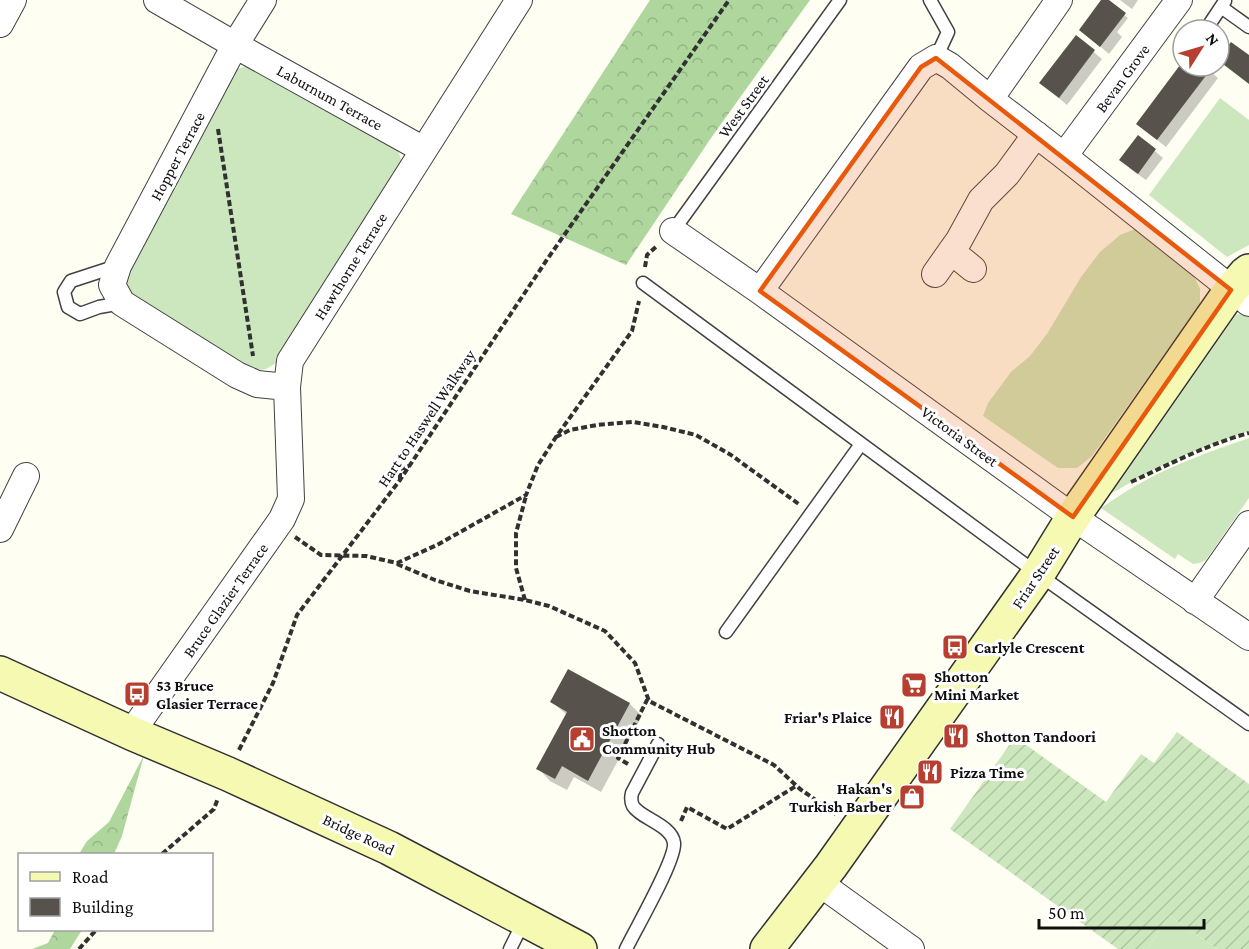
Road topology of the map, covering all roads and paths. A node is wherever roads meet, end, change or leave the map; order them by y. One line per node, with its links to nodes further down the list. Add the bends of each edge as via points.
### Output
1 (13, 0): 12 (street)
2 (157, 0): 14 (street, Laburnum Terrace)
3 (263, 0): 14 (street, Hopper Terrace)
4 (519, 0): 19 (street, Hawthorne Terrace)
5 (729, 0): 43 (path, Hart to Haswell Walkway, via 546,261 400,480)
6 (840, 0): 21 (lane, West Street)
7 (930, 0): 15 (lane, via 948,32)
8 (1059, 0): 17 (street)
9 (1179, 0): 20 (street, Bevan Grove)
10 (1224, 3): 11 (lane); 13 (lane)
11 (1214, 18)
12 (0, 24)
13 (1249, 27)
14 (235, 45): 16 (street, Hopper Terrace); 19 (street, Laburnum Terrace)
15 (936, 58): 17 (street); 28 (street, via 921,67)
16 (212, 90): 23 (street, Hopper Terrace); 30 (path)
17 (990, 99): 18 (street)
18 (1036, 134): 20 (street); 22 (street, via 1007,174 981,200)
19 (424, 150): 31 (street, Hawthorne Terrace, via 290,361)
20 (1064, 156): 27 (street)
21 (673, 231): 26 (path, via 647,255); 28 (street, Victoria Street)
22 (951, 251): 24 (street); 25 (street)
23 (118, 266): 29 (street, Hopper Terrace, via 112,285); 29 (lane, via 71,281 64,292 68,307 80,314)
24 (973, 269)
25 (935, 274)
26 (643, 284): 33 (path, via 632,331); 34 (lane)
27 (1243, 288): 39 (street, Friar Street)
28 (760, 291): 39 (street, Victoria Street)
29 (122, 303): 30 (street)
30 (257, 384): 31 (street)
31 (287, 387): 40 (street, Hawthorne Terrace, via 291,500)
32 (1249, 433): 36 (path)
33 (556, 437): 37 (path, via 538,465); 38 (path, via 597,424 633,422 696,435 730,454)
34 (861, 444): 38 (lane); 45 (lane)
35 (26, 476): 41 (street)
36 (1124, 485)
37 (526, 495): 44 (path); 46 (path, via 516,533 516,568)
38 (811, 514): 48 (lane)
39 (1073, 517): 45 (street, Friar Street); 47 (street, Victoria Street)
40 (278, 525): 43 (path, via 321,555); 53 (street, Bruce Glazier Terrace)
41 (0, 529)
42 (1246, 533): 47 (street)
43 (342, 555): 44 (path); 56 (path, Hart to Haswell Walkway, via 297,615 273,683)
44 (397, 563): 46 (path, via 470,591)
45 (1038, 574): 52 (lane); 58 (street, Friar Street)
46 (525, 600): 51 (path, via 549,606 605,631 634,663)
47 (1195, 601): 49 (street, Victoria Street)
48 (726, 632)
49 (1249, 637)
50 (0, 673): 53 (street)
51 (648, 698): 55 (path, via 618,758); 57 (path, via 774,765)
52 (1249, 724)
53 (131, 733): 56 (street, Bridge Road)
54 (658, 744): 55 (lane)
55 (643, 772): 59 (lane, via 632,793 633,805)
56 (228, 774): 60 (path, Hart to Haswell Walkway, via 214,809); 62 (street, Bridge Road, via 389,848)
57 (796, 786): 58 (path); 59 (path, via 727,829 687,807 683,820)
58 (857, 829): 61 (street, Friar Street)
59 (667, 832): 67 (lane, via 674,844 670,863)
60 (164, 853)
61 (818, 882): 68 (street, Friar Street); 69 (street)
62 (524, 920): 65 (lane); 66 (street, Bridge Road)
63 (95, 931): 64 (path)
64 (79, 949)
65 (510, 949)
66 (580, 949)
67 (626, 949)
68 (767, 949)
69 (911, 949)

